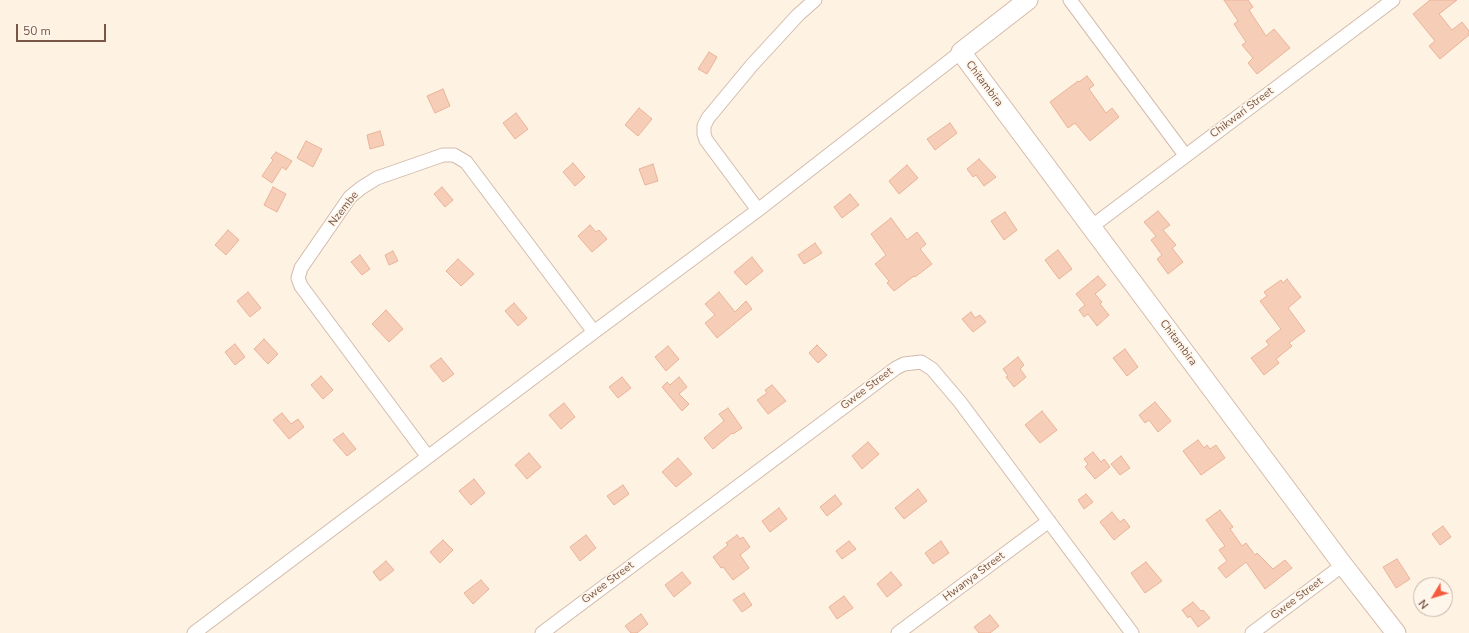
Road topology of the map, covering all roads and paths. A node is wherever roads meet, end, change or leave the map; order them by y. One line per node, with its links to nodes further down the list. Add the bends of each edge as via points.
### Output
1 (815, 0): 7 (street, via 752,65 704,126 706,140)
2 (1028, 0): 5 (street)
3 (1070, 0): 6 (street)
4 (1393, 0): 6 (street, Chikwari Street)
5 (961, 52): 7 (street); 8 (street, Chitambira)
6 (1185, 155): 8 (street, Chikwari Street)
7 (758, 210): 9 (street)
8 (1091, 227): 12 (street, Chitambira)
9 (594, 332): 10 (street); 10 (street, Nzembe, via 466,162 454,155 443,155 376,178 361,188 350,197 301,268 298,278 301,286)
10 (428, 457): 13 (street)
11 (1049, 521): 14 (street, Gwee Street, via 960,402 932,369 922,362 904,364); 15 (street, Hwanya Street); 16 (street, Gwee Street)
12 (1343, 565): 17 (street, Gwee Street); 18 (street, Chitambira)
13 (194, 633)
14 (542, 633)
15 (898, 633)
16 (1132, 633)
17 (1252, 633)
18 (1396, 633)

